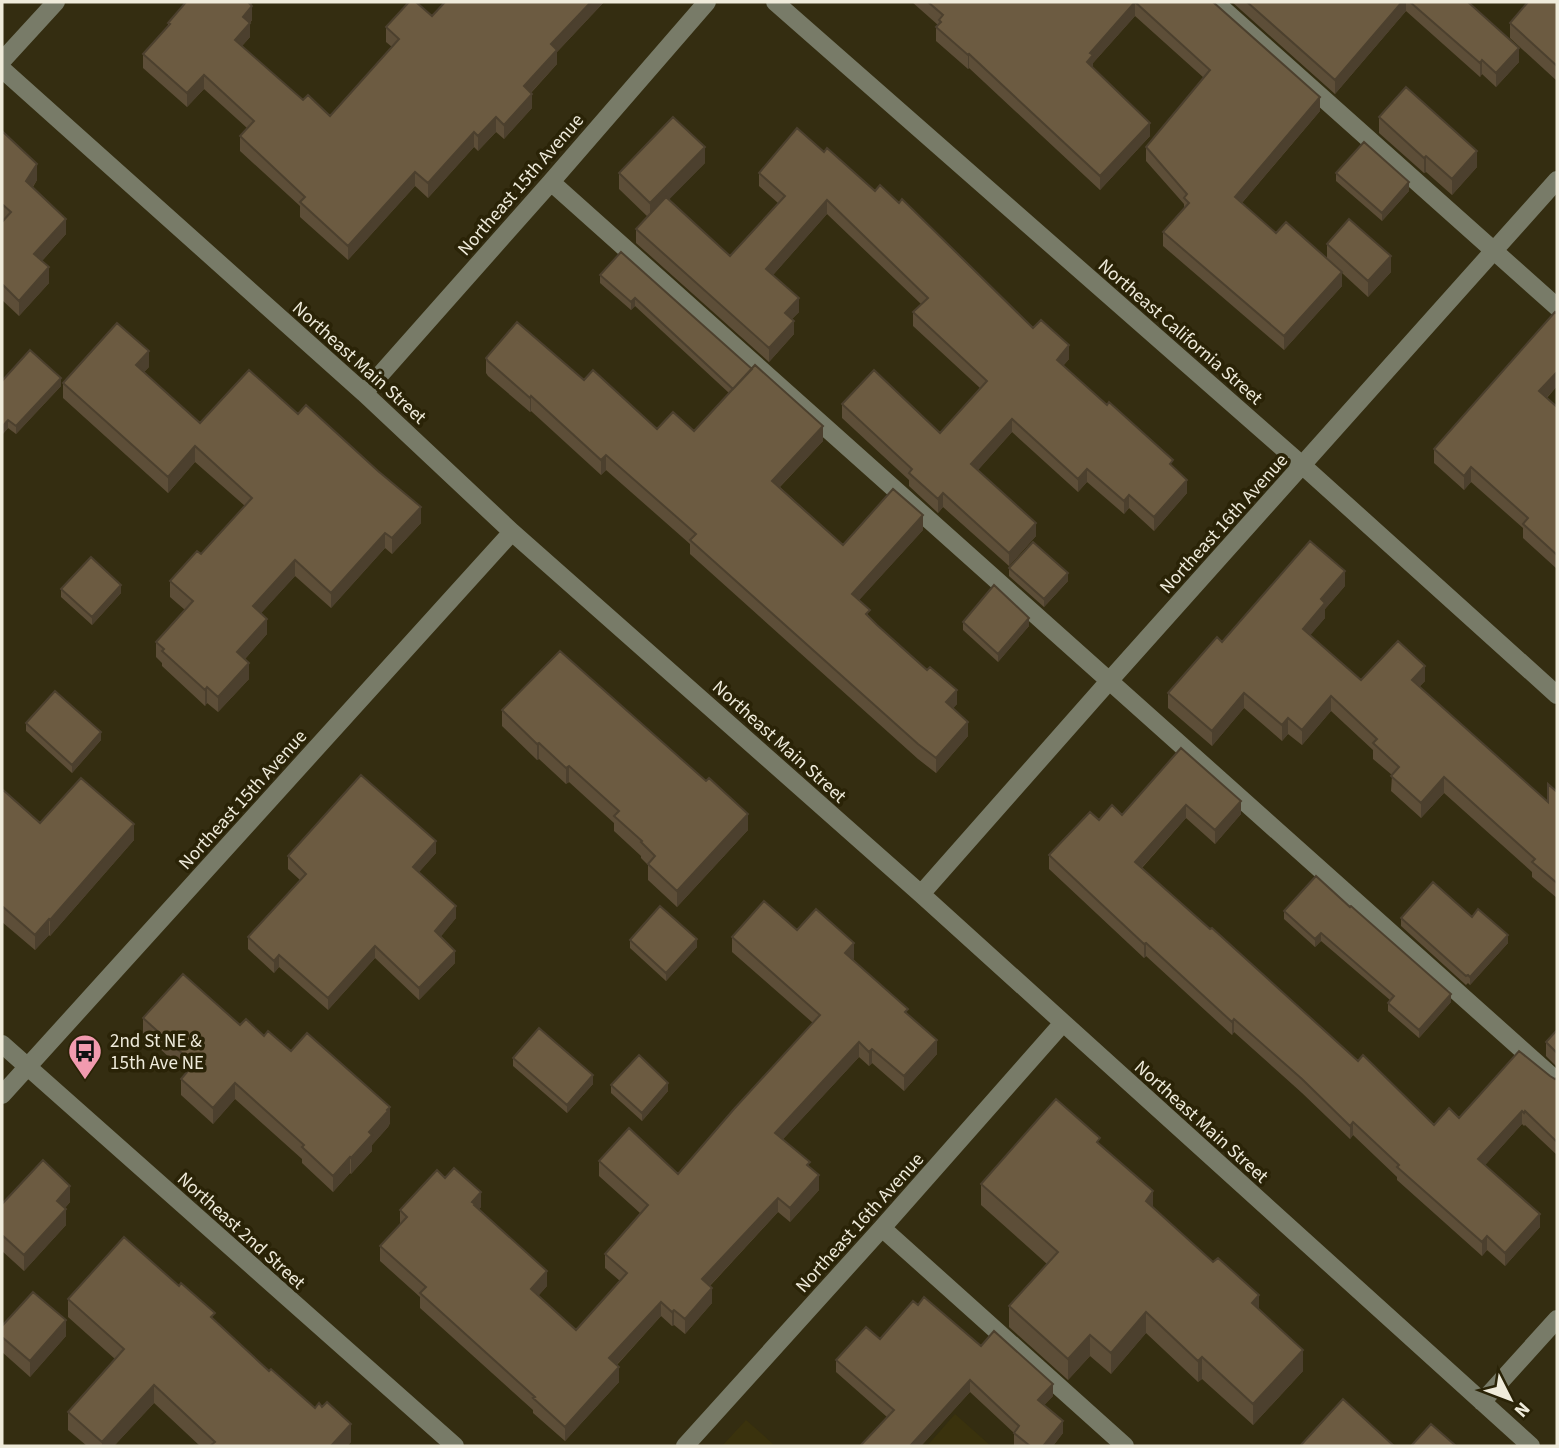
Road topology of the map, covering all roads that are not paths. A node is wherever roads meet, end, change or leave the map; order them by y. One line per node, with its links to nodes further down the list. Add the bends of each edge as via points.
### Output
1 (55, 2): 5 (street)
2 (707, 2): 8 (street, Northeast 15th Avenue)
3 (775, 2): 12 (street, Northeast California Street)
4 (1215, 2): 9 (street)
5 (2, 61)
6 (2, 69): 11 (street, Northeast Main Street)
7 (1557, 180): 9 (street, Northeast 16th Avenue)
8 (551, 182): 11 (street, Northeast 15th Avenue); 14 (street)
9 (1495, 251): 10 (street); 12 (street, Northeast 16th Avenue)
10 (1557, 307)
11 (364, 393): 13 (street, Northeast Main Street)
12 (1302, 466): 14 (street, Northeast 16th Avenue); 15 (street, Northeast California Street)
13 (512, 532): 16 (street, Northeast Main Street); 19 (street, Northeast 15th Avenue)
14 (1110, 680): 16 (street, Northeast 16th Avenue); 20 (street)
15 (1557, 695)
16 (920, 894): 17 (street, Northeast Main Street)
17 (1062, 1024): 22 (street, Northeast 16th Avenue); 24 (street, Northeast Main Street)
18 (2, 1044): 19 (street, Northeast 2nd Street)
19 (27, 1067): 21 (street, Northeast 15th Avenue); 25 (street, Northeast 2nd Street)
20 (1557, 1081)
21 (2, 1095)
22 (882, 1228): 26 (street, Northeast 16th Avenue); 27 (street)
23 (1557, 1319): 24 (street)
24 (1482, 1402): 28 (street, Northeast Main Street)
25 (455, 1446)
26 (685, 1446)
27 (1125, 1446)
28 (1531, 1446)

